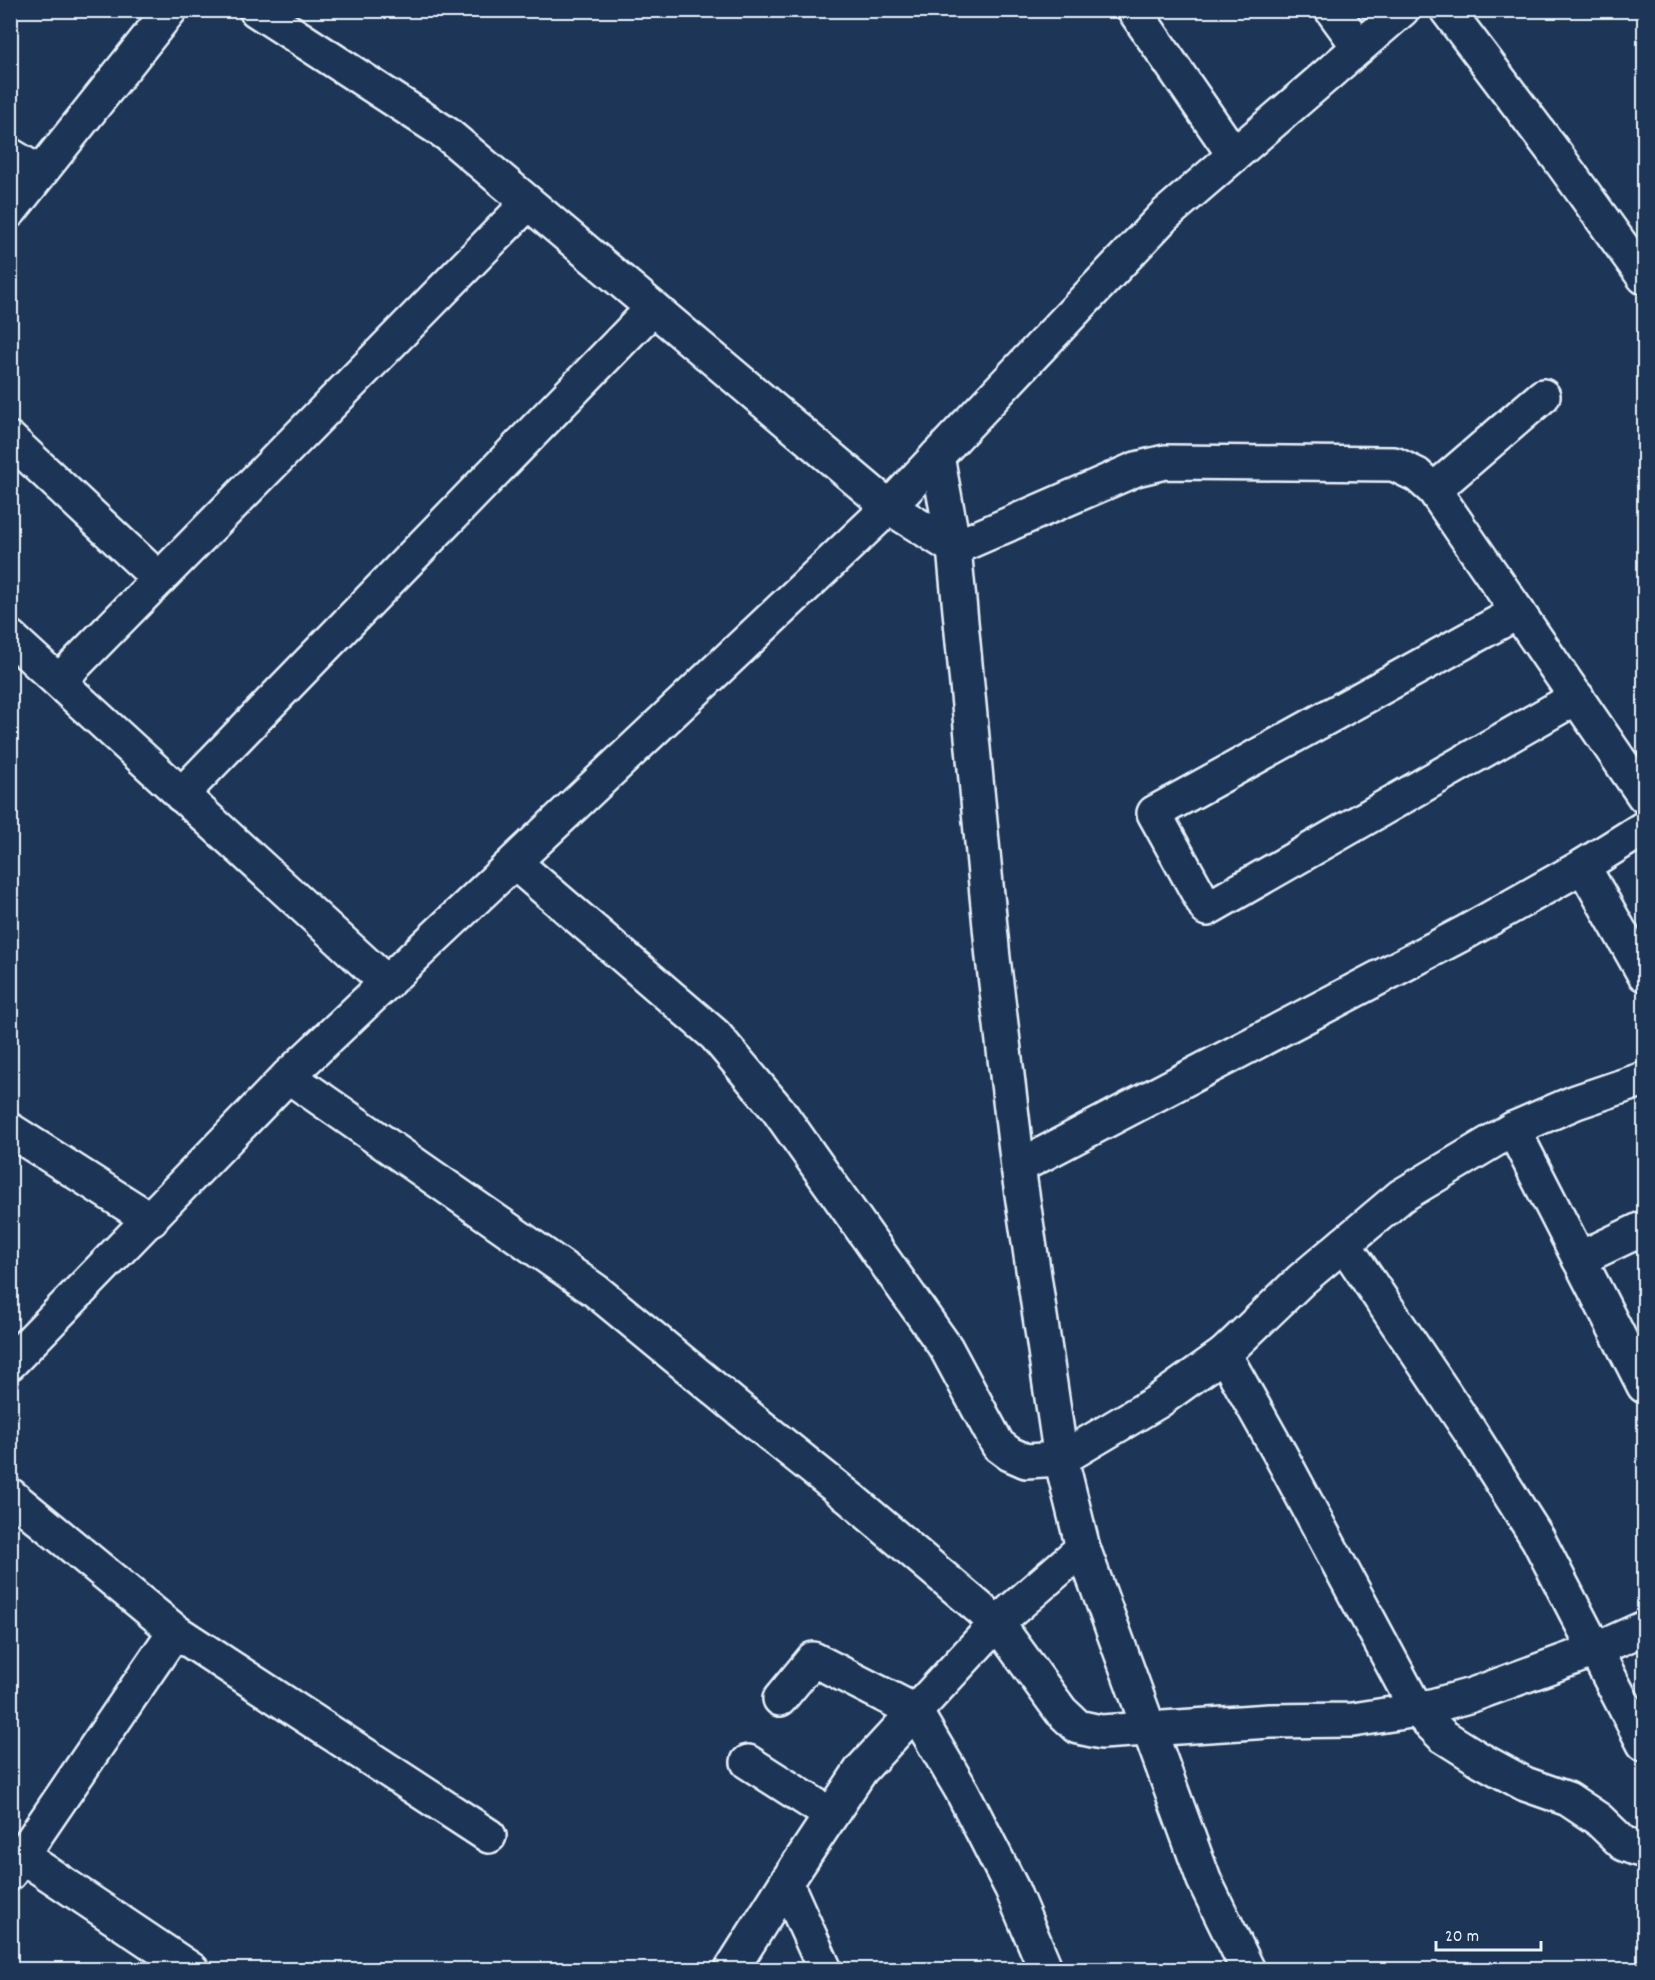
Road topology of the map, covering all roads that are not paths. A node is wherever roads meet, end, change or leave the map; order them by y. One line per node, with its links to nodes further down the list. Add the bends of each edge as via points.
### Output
1 (170, 10): 10 (street)
2 (256, 10): 11 (street, via 447,134)
3 (1134, 10): 9 (street)
4 (1332, 10): 7 (street)
5 (1402, 10): 7 (street)
6 (1447, 10): 13 (street)
7 (1359, 47): 9 (street)
8 (10, 155): 10 (street)
9 (1234, 155): 17 (street, via 1165,215)
10 (40, 173): 12 (street)
11 (528, 203): 14 (street); 21 (street)
12 (10, 211)
13 (1644, 277)
14 (653, 308): 19 (street); 26 (street)
15 (1543, 396): 18 (street)
16 (10, 439): 21 (street)
17 (938, 456): 19 (street); 20 (street)
18 (1434, 490): 20 (street, via 1417,475 1394,464 1165,462 1136,469); 22 (street)
19 (889, 507): 20 (street); 29 (street)
20 (954, 548): 37 (street, via 993,958)
21 (159, 579): 24 (street)
22 (1518, 612): 25 (street); 25 (street, via 1154,813 1207,909)
23 (10, 637): 24 (street)
24 (58, 681): 26 (street)
25 (1577, 698): 27 (street)
26 (181, 795): 32 (street)
27 (1644, 796)
28 (1644, 828): 30 (street)
29 (515, 863): 32 (street); 45 (street, via 716,1035 778,1110 946,1348 998,1445 1026,1461)
30 (1583, 866): 31 (street); 37 (street, via 1456,938)
31 (1644, 974)
32 (387, 983): 33 (street)
33 (288, 1076): 38 (street); 48 (street, via 597,1291)
34 (1641, 1088): 35 (street, via 1576,1102)
35 (1513, 1129): 40 (street, via 1401,1196); 41 (street)
36 (10, 1130): 38 (street)
37 (1018, 1167): 45 (street)
38 (150, 1220): 43 (street)
39 (1644, 1228): 41 (street)
40 (1344, 1244): 42 (street); 51 (street, via 1538,1539)
41 (1579, 1259): 44 (street)
42 (1224, 1354): 45 (street, via 1157,1402); 53 (street)
43 (10, 1363)
44 (1644, 1386)
45 (1061, 1459): 47 (street)
46 (10, 1495): 50 (street)
47 (1083, 1548): 48 (street); 55 (street)
48 (997, 1623): 54 (street); 55 (street, via 1061,1711 1078,1727 1101,1732)
49 (1644, 1628): 51 (street)
50 (175, 1631): 59 (street); 61 (street)
51 (1595, 1650): 53 (street, via 1472,1695); 56 (street)
52 (780, 1699): 54 (street, via 813,1659)
53 (1417, 1710): 55 (street, via 1353,1720); 60 (street, via 1443,1736 1481,1760 1525,1784 1568,1799 1598,1819 1624,1844)
54 (915, 1711): 58 (street, via 861,1770); 66 (street, via 1007,1879)
55 (1149, 1729): 67 (street, via 1204,1880)
56 (1644, 1744)
57 (748, 1762): 58 (street)
58 (831, 1815): 62 (street)
59 (489, 1836)
60 (1644, 1848)
61 (16, 1865): 63 (street)
62 (786, 1883): 64 (street); 65 (street)
63 (192, 1970)
64 (731, 1970)
65 (825, 1970)
66 (1046, 1970)
67 (1248, 1970)

